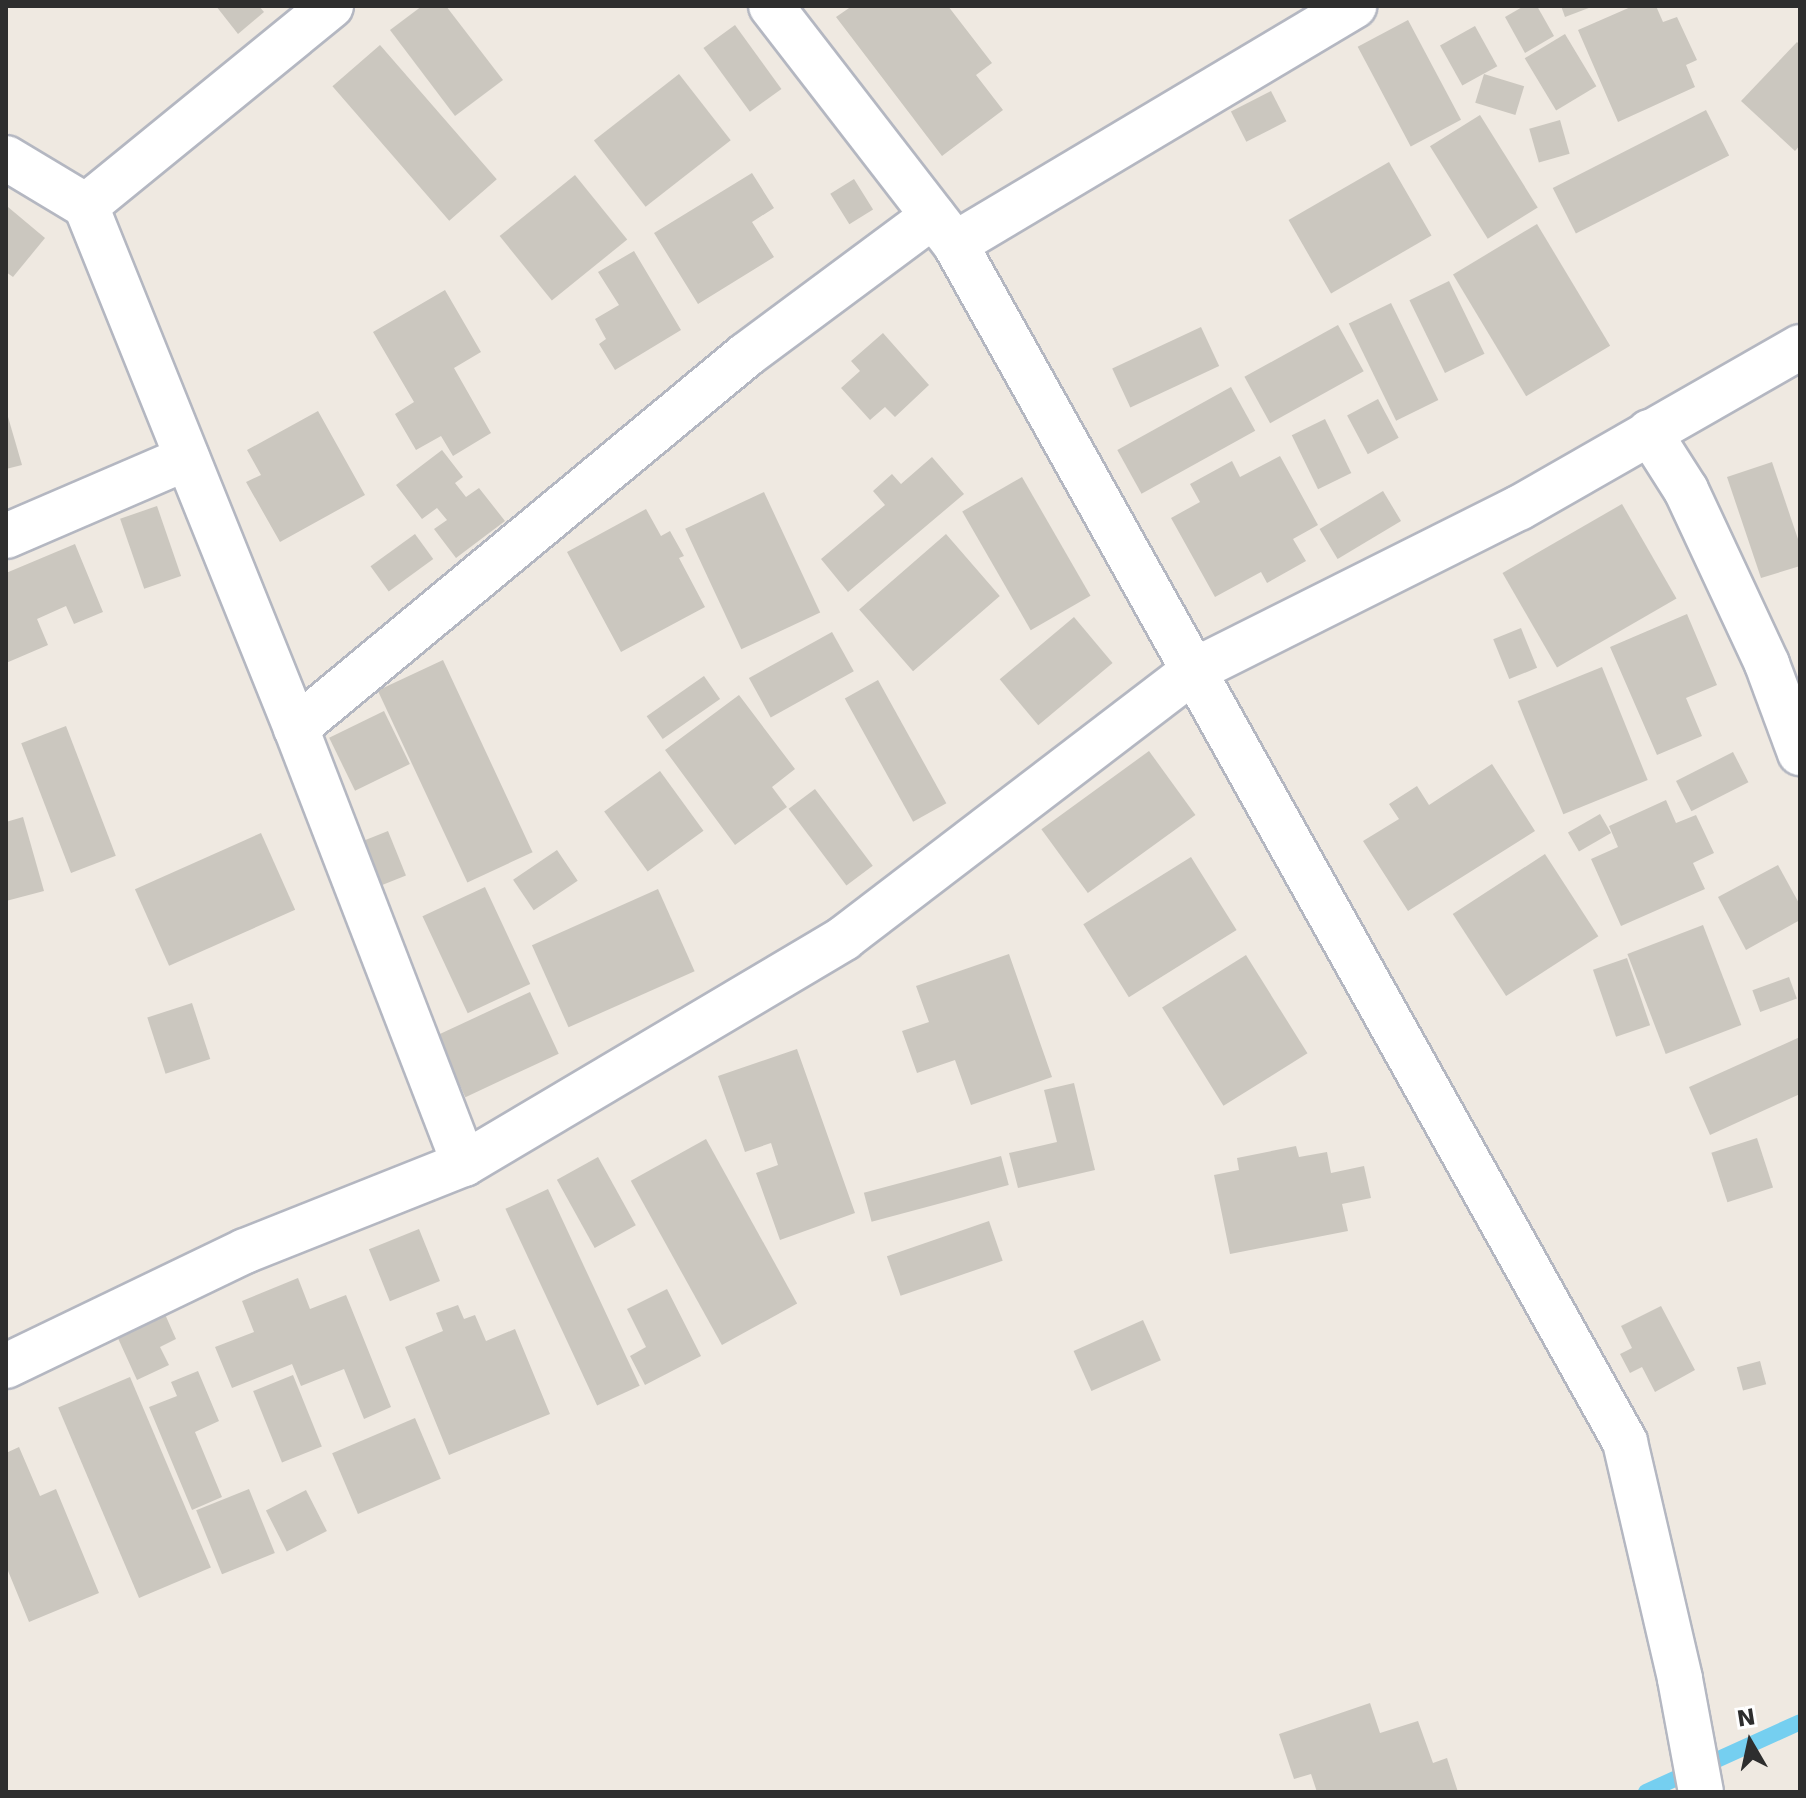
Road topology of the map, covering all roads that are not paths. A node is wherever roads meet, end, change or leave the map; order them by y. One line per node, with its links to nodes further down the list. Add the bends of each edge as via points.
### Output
1 (331, 6): 5 (street)
2 (771, 6): 6 (street)
3 (1354, 6): 6 (street)
4 (6, 158): 5 (street)
5 (86, 206): 9 (street)
6 (944, 230): 11 (street); 12 (street, via 746,355)
7 (1800, 347): 8 (street)
8 (1649, 432): 11 (street, via 1519,508); 13 (street, via 1686,490 1767,664)
9 (187, 458): 10 (street); 12 (street)
10 (6, 536)
11 (1193, 671): 14 (street, via 844,938); 16 (street, via 1625,1442)
12 (296, 728): 14 (street)
13 (1800, 753)
14 (464, 1164): 15 (street, via 245,1251)
15 (6, 1366)
16 (1701, 1792)

